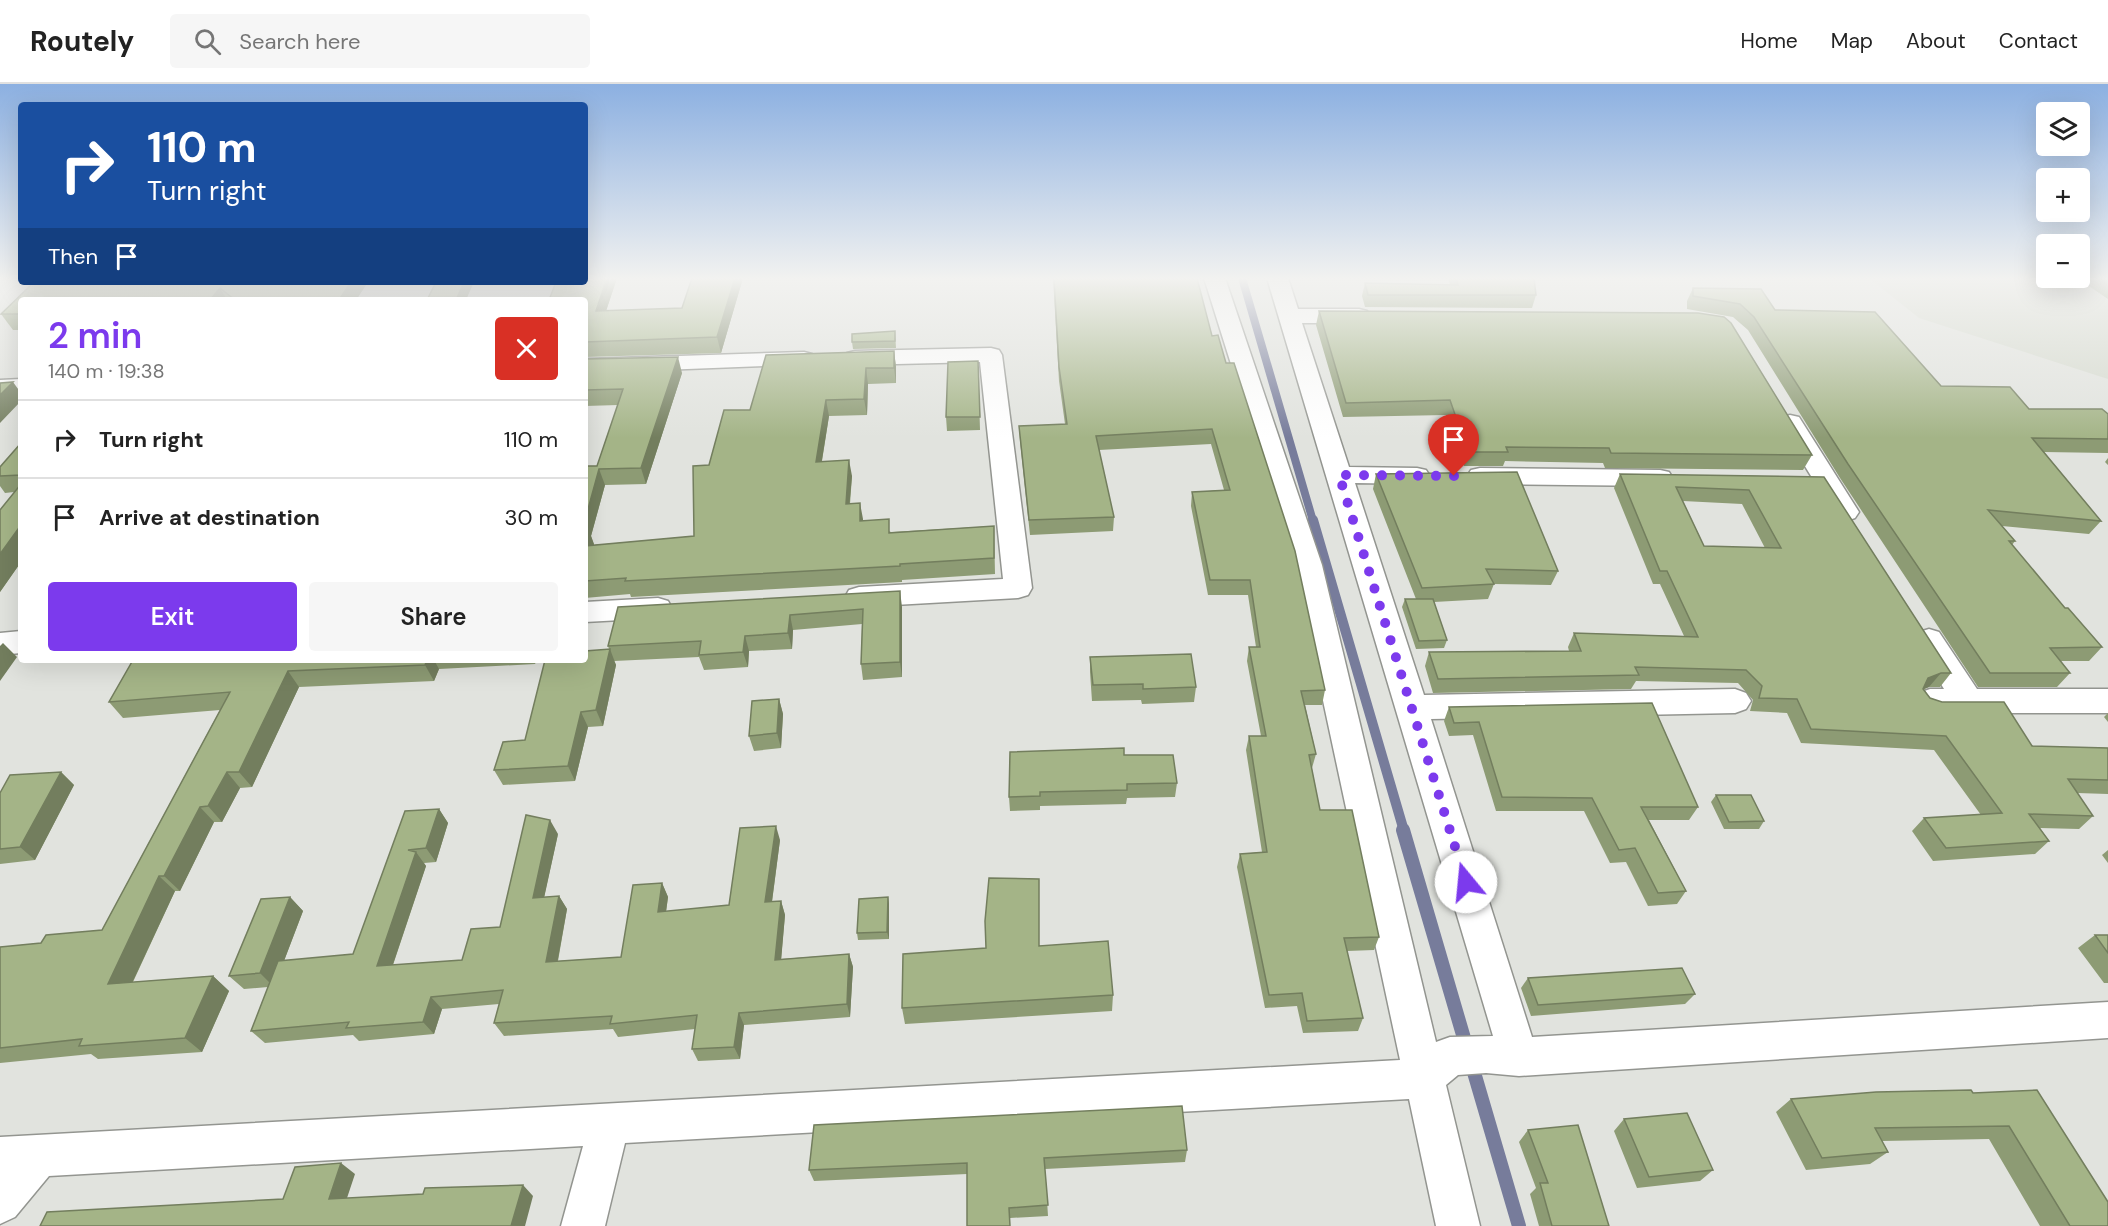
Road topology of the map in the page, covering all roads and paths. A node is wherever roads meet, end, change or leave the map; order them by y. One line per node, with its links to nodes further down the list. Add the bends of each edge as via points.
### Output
1 (1231, 331): 22 (street)
2 (1292, 331): 7 (street)
3 (588, 366): 10 (street, via 991,355 1018,588)
4 (18, 386): 5 (street)
5 (0, 387)
6 (1777, 400): 9 (street, via 1813,480)
7 (1339, 475): 8 (street); 20 (street)
8 (1683, 478)
9 (1858, 530)
10 (831, 598)
11 (679, 607): 12 (street)
12 (588, 612)
13 (1916, 621): 18 (street)
14 (18, 642): 15 (street)
15 (0, 644)
16 (1736, 701): 20 (street)
17 (1930, 701): 18 (street)
18 (1968, 701): 19 (street)
19 (2108, 701)
20 (1412, 707): 22 (street)
21 (2108, 1020): 22 (street)
22 (1470, 1061): 23 (street); 27 (street)
23 (609, 1124): 24 (street); 26 (street)
24 (19, 1158): 25 (street)
25 (0, 1202)
26 (583, 1226)
27 (1458, 1226)

